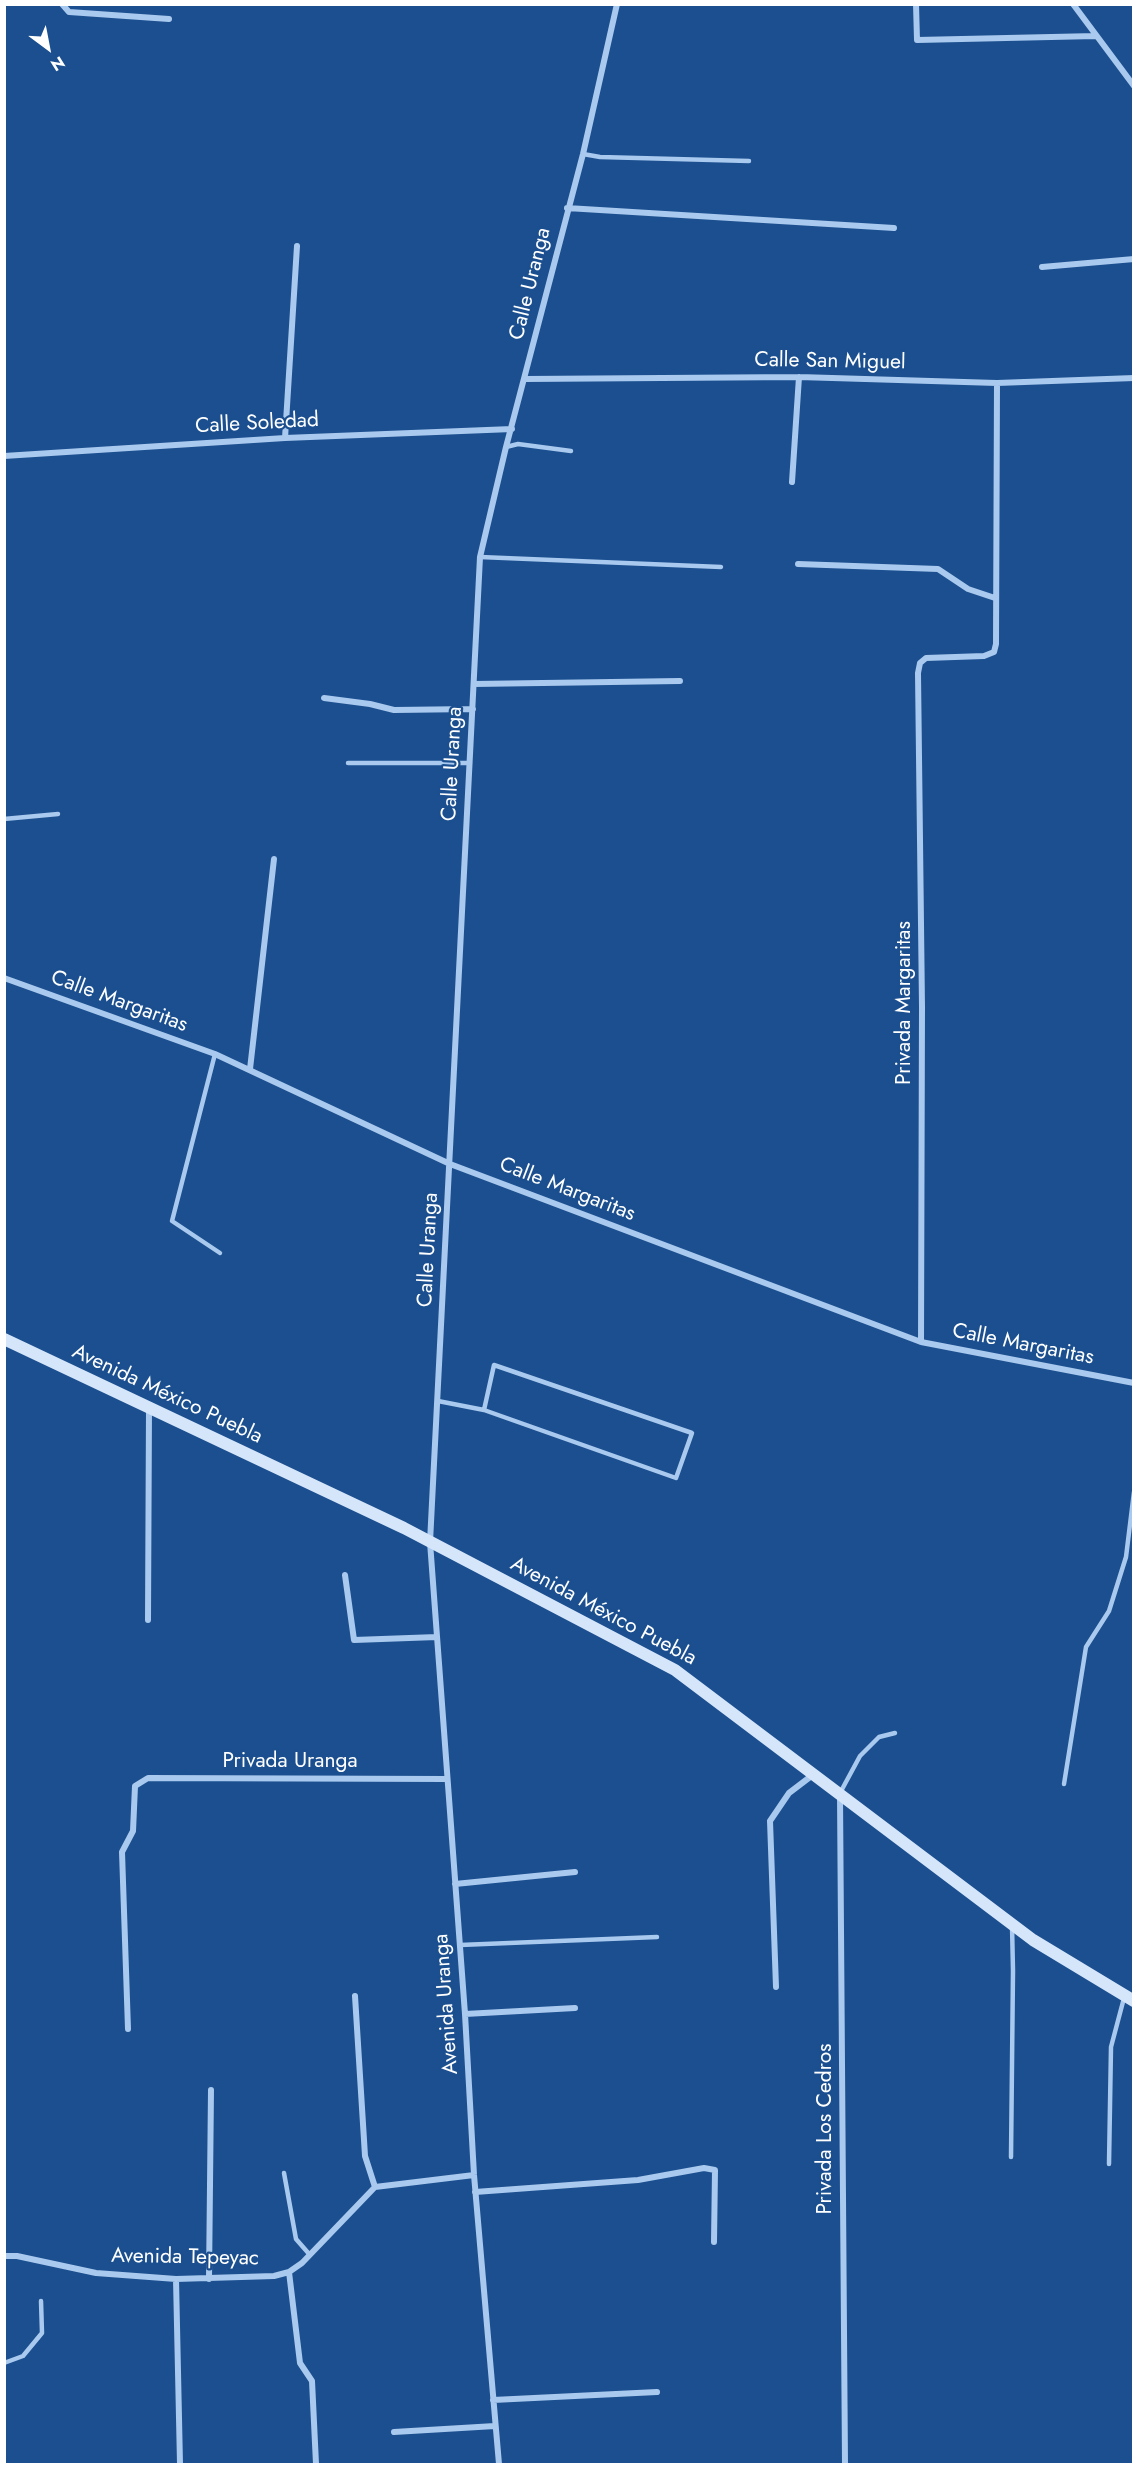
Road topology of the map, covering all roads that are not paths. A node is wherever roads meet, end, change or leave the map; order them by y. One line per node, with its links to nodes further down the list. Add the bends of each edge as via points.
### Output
1 (62, 4): 5 (street, via 69,12)
2 (617, 4): 8 (street, Calle Uranga)
3 (916, 4): 6 (street, via 917,39)
4 (1073, 4): 6 (street)
5 (169, 19)
6 (1096, 36): 7 (street)
7 (1134, 86)
8 (583, 154): 9 (lane); 10 (street, Calle Uranga)
9 (749, 161)
10 (567, 208): 11 (street); 17 (street, Calle Uranga)
11 (894, 228)
12 (297, 246): 20 (street)
13 (1134, 259): 14 (street)
14 (1042, 267)
15 (799, 377): 17 (street, Calle San Miguel); 18 (street, Calle San Miguel); 24 (street)
16 (1134, 378): 18 (street, Calle San Miguel)
17 (525, 379): 19 (street, Calle Uranga)
18 (997, 383): 28 (street)
19 (512, 429): 20 (street, Calle Soledad); 21 (street, Calle Uranga)
20 (285, 438): 23 (street, Calle Soledad)
21 (506, 447): 22 (lane, via 518,444); 25 (street, Calle Uranga)
22 (571, 451)
23 (4, 456)
24 (792, 482)
25 (480, 557): 27 (lane); 30 (street, Calle Uranga)
26 (798, 564): 28 (street, via 938,568 968,590)
27 (721, 567)
28 (995, 598): 44 (street, Privada Margaritas, via 994,652 984,656 926,658 920,663)
29 (680, 681): 30 (street)
30 (474, 684): 32 (street, Calle Uranga)
31 (324, 698): 32 (street, via 394,710)
32 (473, 709): 34 (street, Calle Uranga)
33 (348, 763): 34 (lane)
34 (470, 764): 41 (street, Calle Uranga)
35 (58, 814): 36 (lane)
36 (4, 819)
37 (274, 859): 40 (street)
38 (4, 978): 39 (street, Calle Margaritas)
39 (215, 1054): 40 (street, Calle Margaritas); 42 (lane, via 172,1221)
40 (250, 1069): 41 (street, Calle Margaritas)
41 (450, 1164): 44 (street, Calle Margaritas); 46 (street, Calle Uranga)
42 (220, 1253)
43 (4, 1339): 47 (main road, Avenida México Puebla)
44 (921, 1342): 45 (street, Calle Margaritas)
45 (1134, 1383)
46 (438, 1401): 48 (lane); 50 (street, Calle Uranga)
47 (149, 1408): 50 (main road, Avenida México Puebla); 52 (street)
48 (484, 1410): 48 (lane, via 494,1365 693,1433 676,1478)
49 (1134, 1492): 57 (lane, via 1126,1557 1109,1611 1086,1647)
50 (430, 1542): 53 (street, Avenida Uranga); 55 (main road, Avenida México Puebla, via 675,1670)
51 (345, 1575): 53 (street, via 354,1640)
52 (148, 1620)
53 (436, 1637): 56 (street, Avenida Uranga)
54 (895, 1733): 58 (lane, via 879,1737 860,1756)
55 (814, 1774): 58 (main road, Avenida México Puebla); 64 (street, via 789,1793 770,1821)
56 (446, 1779): 60 (street, Avenida Uranga); 69 (street, Privada Uranga, via 148,1778 135,1786 133,1831 122,1852)
57 (1064, 1784)
58 (840, 1793): 61 (main road, Avenida México Puebla); 92 (street, Privada Los Cedros)
59 (575, 1872): 60 (street)
60 (455, 1884): 63 (street, Avenida Uranga)
61 (1012, 1924): 66 (main road, Avenida México Puebla); 71 (lane)
62 (657, 1937): 63 (lane)
63 (460, 1946): 68 (street, Avenida Uranga)
64 (776, 1987)
65 (355, 1996): 75 (street, via 365,2156)
66 (1129, 1998): 72 (lane, via 1111,2048)
67 (575, 2008): 68 (street)
68 (465, 2014): 74 (street, Avenida Uranga)
69 (128, 2029)
70 (211, 2090): 82 (street)
71 (1011, 2157)
72 (1109, 2164)
73 (284, 2173): 78 (lane, via 296,2239)
74 (474, 2175): 75 (street); 76 (street, Avenida Uranga)
75 (375, 2187): 78 (street, Avenida Tepeyac)
76 (475, 2192): 77 (street, via 715,2170); 86 (street, Avenida Uranga)
77 (714, 2242)
78 (310, 2255): 80 (street, Avenida Tepeyac)
79 (4, 2256): 81 (street, Avenida Tepeyac, via 96,2273)
80 (289, 2272): 82 (street, Avenida Tepeyac); 90 (street, via 300,2362 312,2381)
81 (176, 2279): 82 (street, Avenida Tepeyac); 89 (street)
82 (208, 2279)
83 (41, 2301): 84 (lane, via 42,2333 23,2356)
84 (4, 2363)
85 (657, 2392): 86 (street)
86 (493, 2400): 87 (street, Avenida Uranga)
87 (495, 2426): 88 (street); 91 (street, Avenida Uranga)
88 (394, 2432)
89 (180, 2464)
90 (316, 2464)
91 (499, 2464)
92 (845, 2464)

